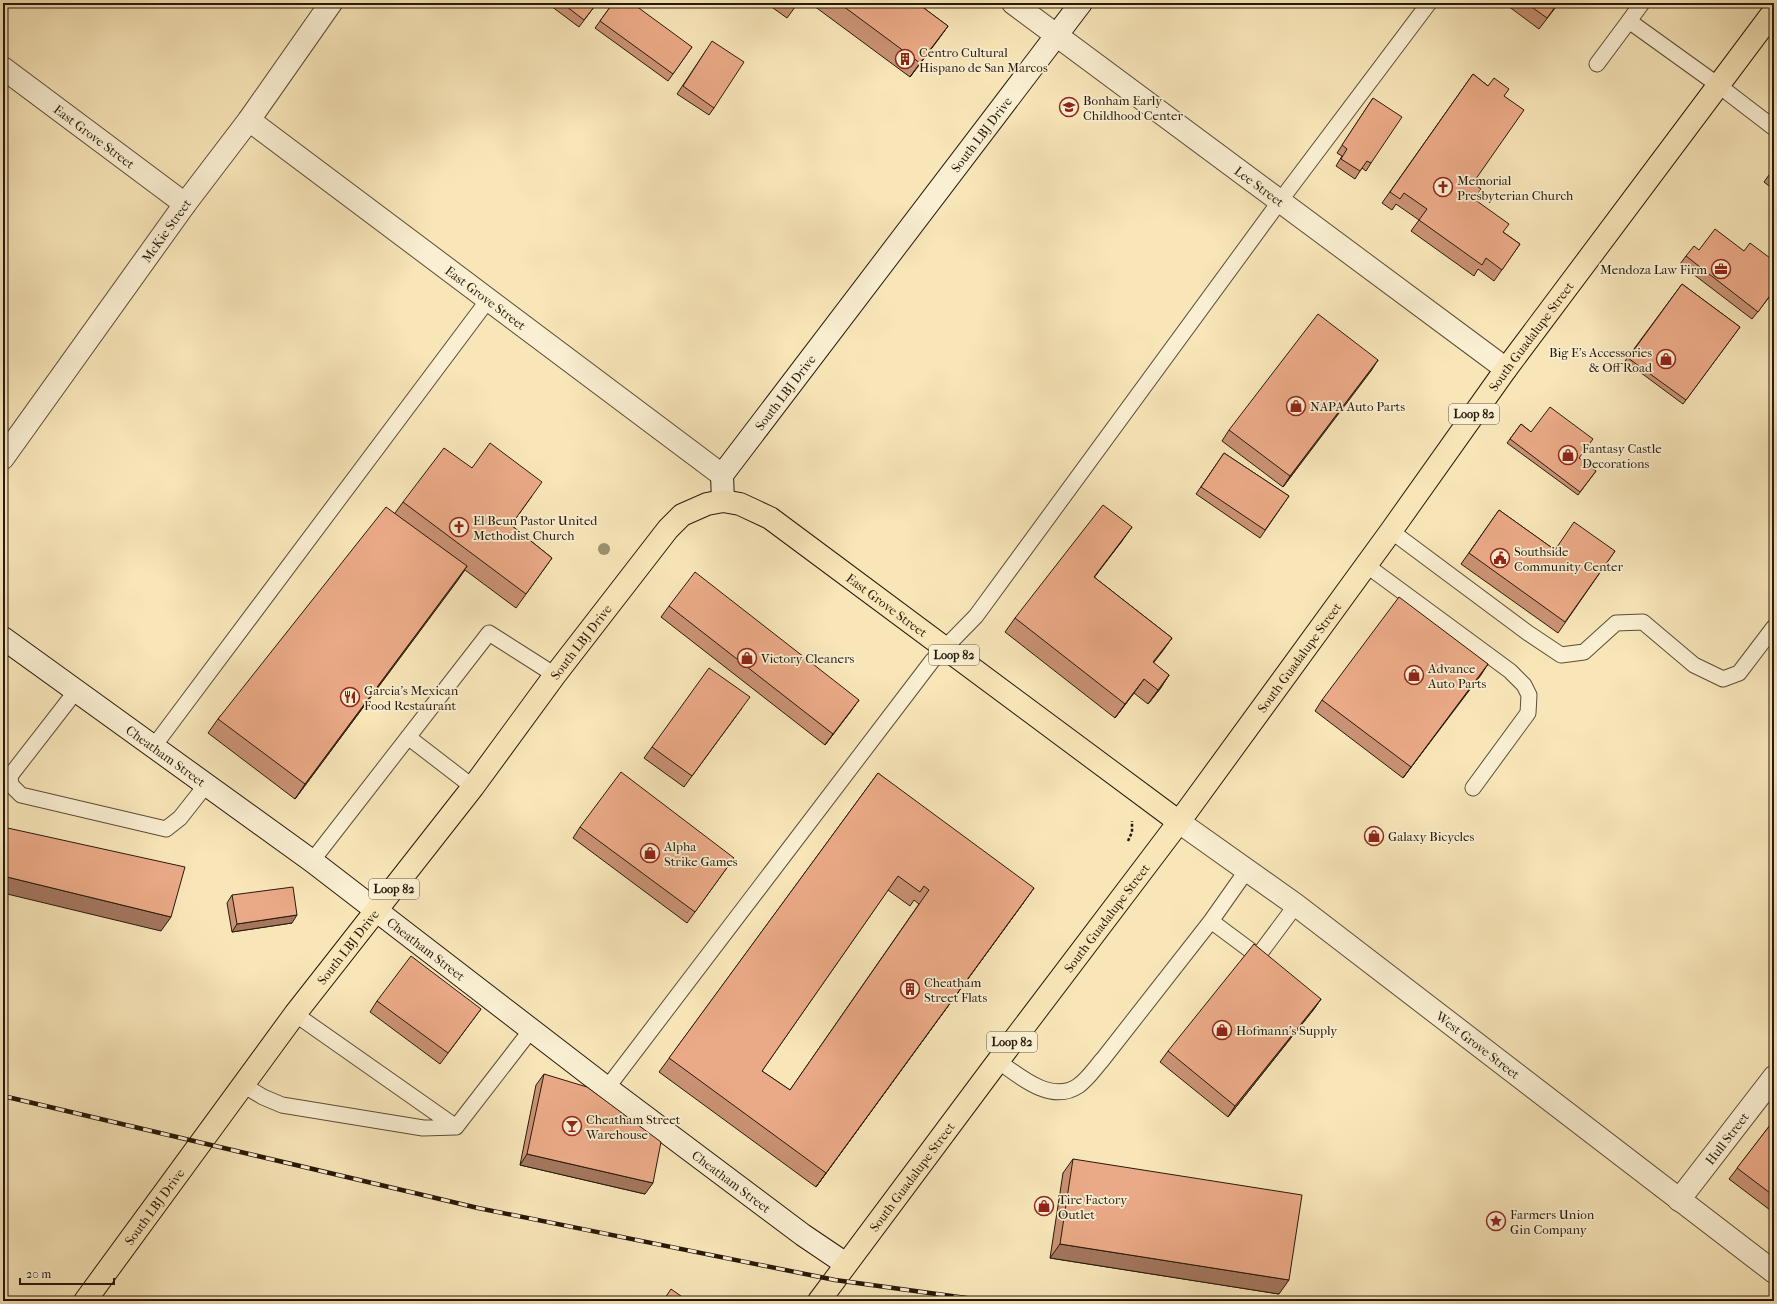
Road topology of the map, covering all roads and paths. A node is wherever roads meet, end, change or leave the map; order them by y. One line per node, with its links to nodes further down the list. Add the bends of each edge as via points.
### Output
1 (331, 3): 14 (street, McKie Street)
2 (1013, 3): 10 (street, Lee Street)
3 (1081, 3): 10 (street, South LBJ Drive)
4 (1429, 3): 16 (lane)
5 (1642, 3): 9 (lane)
6 (1770, 3): 7 (lane)
7 (1774, 6)
8 (1774, 11): 13 (main road, South Guadalupe Street / Loop 82)
9 (1628, 21): 11 (lane); 13 (lane)
10 (1057, 36): 16 (street, Lee Street); 21 (street, South LBJ Drive)
11 (1597, 64)
12 (3, 68): 17 (street, East Grove Street)
13 (1718, 85): 15 (lane); 19 (main road, South Guadalupe Street / Loop 82)
14 (249, 120): 17 (street, McKie Street); 18 (street, East Grove Street)
15 (1774, 128)
16 (1280, 201): 19 (street, Lee Street); 27 (lane, via 976,616)
17 (185, 204): 20 (street, McKie Street)
18 (488, 300): 21 (street, East Grove Street); 31 (lane)
19 (1506, 369): 23 (main road, South Guadalupe Street / Loop 82)
20 (3, 458)
21 (722, 475): 22 (street)
22 (723, 501): 27 (main road, East Grove Street / Loop 82, via 740,504 770,518); 28 (main road, South LBJ Drive / Loop 82, via 707,504 682,515 677,520)
23 (1391, 531): 24 (main road, South Guadalupe Street / Loop 82); 25 (lane, via 1561,656 1584,652 1616,623 1643,622 1694,665 1723,679 1740,673)
24 (1366, 564): 34 (lane, via 1510,671 1524,685 1529,695 1528,714); 35 (main road, South Guadalupe Street / Loop 82)
25 (1774, 627)
26 (3, 638): 29 (street, Cheatham Street)
27 (944, 648): 35 (main road, East Grove Street / Loop 82); 46 (lane, via 919,677)
28 (555, 675): 30 (lane, via 490,633); 33 (main road, South LBJ Drive / Loop 82)
29 (76, 691): 31 (street, Cheatham Street); 32 (lane, via 10,776 11,786 21,795 166,829 180,818)
30 (408, 737): 33 (lane); 36 (lane)
31 (154, 746): 32 (street, Cheatham Street)
32 (206, 785): 36 (street, Cheatham Street)
33 (473, 787): 39 (main road, South LBJ Drive / Loop 82)
34 (1473, 788)
35 (1180, 822): 37 (street, West Grove Street); 43 (main road, South Guadalupe Street / Loop 82)
36 (312, 861): 39 (street, Cheatham Street)
37 (1247, 870): 38 (street, West Grove Street); 40 (lane)
38 (1296, 905): 40 (lane, via 1258,956); 48 (street, West Grove Street)
39 (377, 910): 41 (main road, South LBJ Drive / Loop 82); 42 (street, Cheatham Street)
40 (1211, 921): 43 (lane, via 1103,1059 1077,1086 1067,1091 1054,1091 1038,1086 1023,1079)
41 (295, 1014): 45 (main road, South LBJ Drive / Loop 82); 47 (lane)
42 (531, 1030): 46 (street, Cheatham Street); 47 (lane)
43 (998, 1060): 49 (main road, South Guadalupe Street / Loop 82)
44 (1774, 1077): 48 (street, Hull Street)
45 (243, 1085): 47 (lane, via 282,1105 423,1128); 51 (main road, South LBJ Drive / Loop 82)
46 (607, 1088): 49 (street, Cheatham Street, via 802,1235)
47 (456, 1127)
48 (1679, 1200): 50 (street, West Grove Street)
49 (846, 1264): 52 (main road, South Guadalupe Street / Loop 82)
50 (1774, 1272)
51 (85, 1301)
52 (819, 1301)

